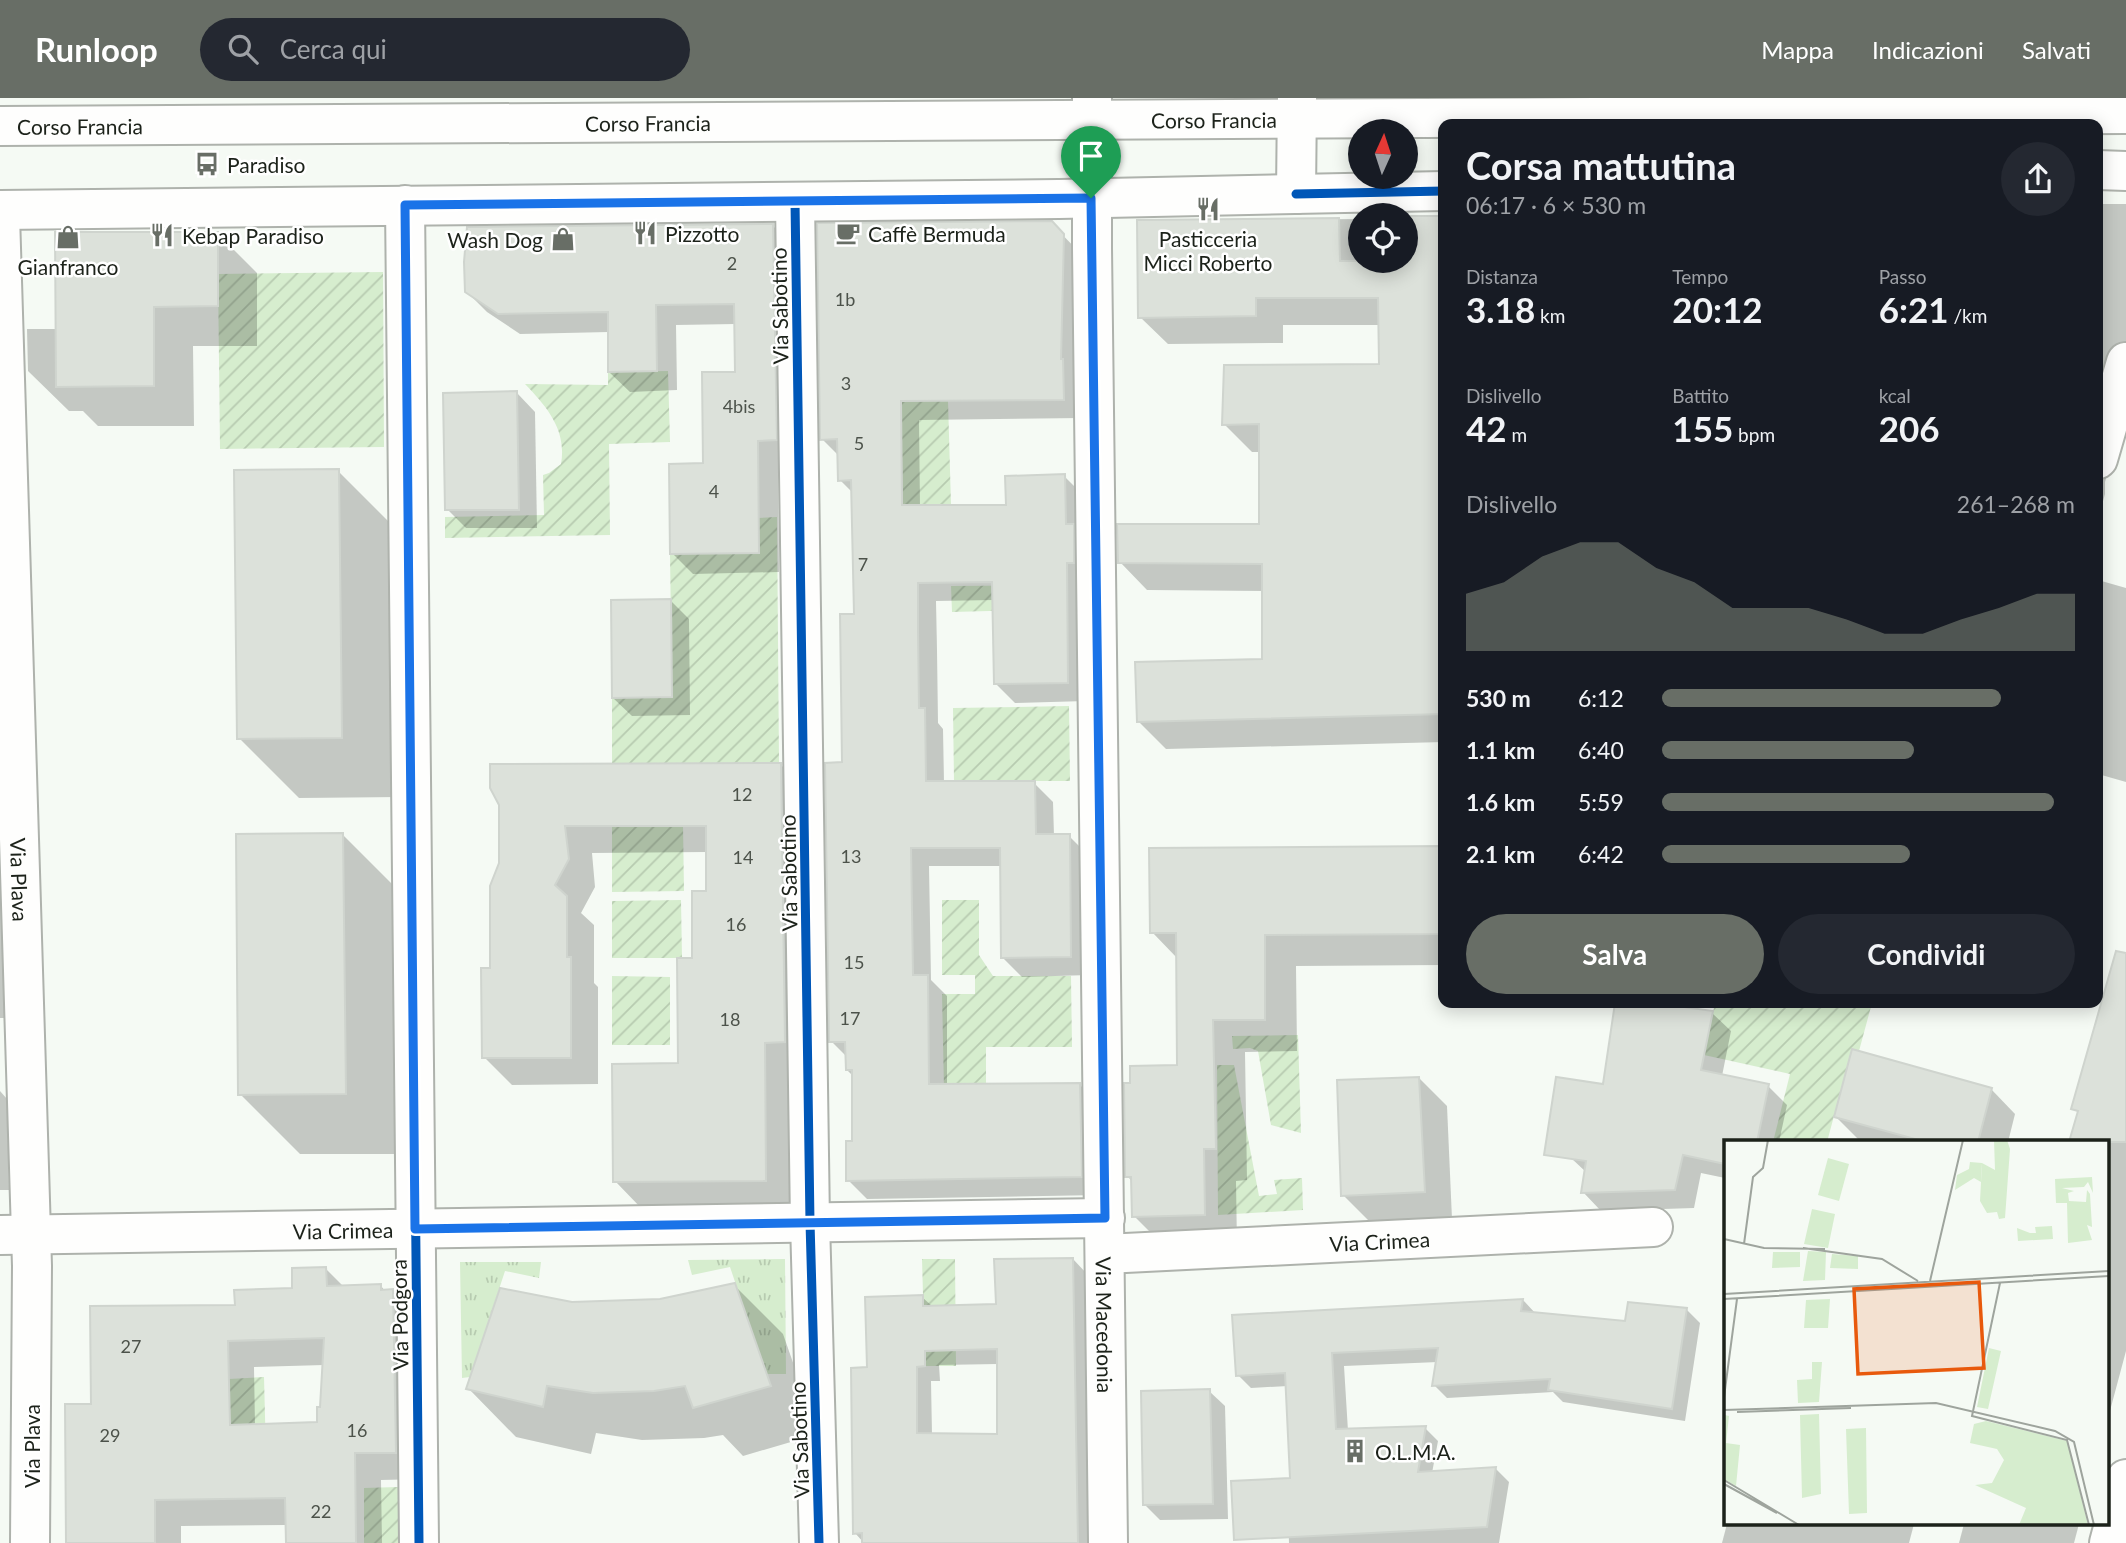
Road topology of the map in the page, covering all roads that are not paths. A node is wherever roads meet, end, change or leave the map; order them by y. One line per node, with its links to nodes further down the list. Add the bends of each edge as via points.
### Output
1 (1092, 109): 2 (street, Corso Francia); 4 (street, Corso Francia); 9 (street, Via Macedonia)
2 (1297, 109): 3 (street, Corso Francia); 8 (street, Corso Francia)
3 (2126, 114)
4 (0, 126)
5 (2103, 170): 6 (street)
6 (2126, 171)
7 (1438, 191): 8 (street)
8 (1296, 194): 9 (street)
9 (1091, 198): 10 (street); 19 (street, Via Macedonia)
10 (795, 202): 11 (street); 15 (street, Via Sabotino)
11 (405, 205): 12 (street); 17 (street, Via Podgora)
12 (0, 213): 18 (street, Via Plava)
13 (2126, 362): 14 (street)
14 (2103, 442)
15 (810, 1222): 17 (street, Via Crimea); 19 (street, Via Crimea); 23 (street, Via Sabotino)
16 (1653, 1227): 19 (street, Via Crimea)
17 (415, 1229): 18 (street, Via Crimea); 22 (street, Via Podgora)
18 (16, 1235): 21 (street, Via Plava)
19 (1105, 1236): 24 (street, Via Macedonia)
20 (2126, 1479): 25 (street)
21 (30, 1543)
22 (419, 1543)
23 (820, 1543)
24 (1108, 1543)
25 (2109, 1543)

